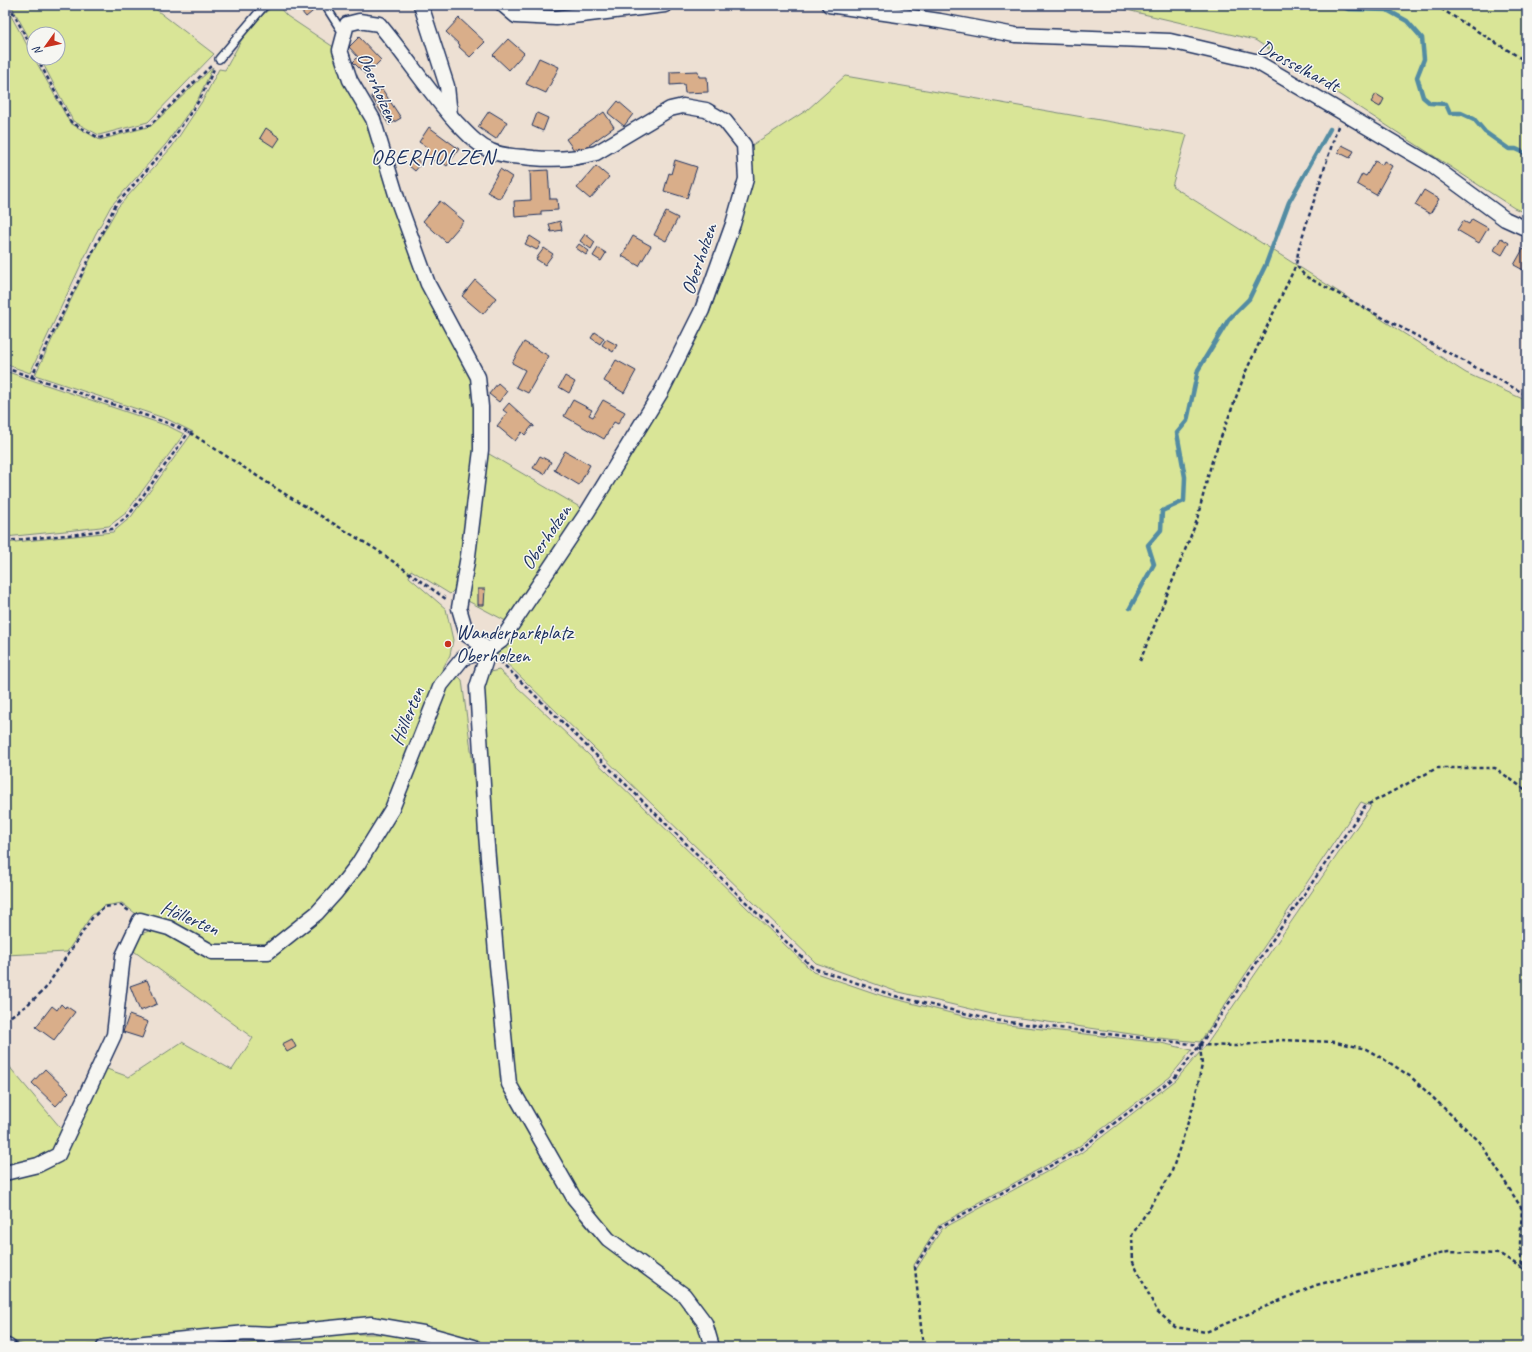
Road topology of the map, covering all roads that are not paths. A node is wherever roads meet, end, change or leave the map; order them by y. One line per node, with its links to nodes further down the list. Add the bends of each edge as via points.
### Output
1 (265, 5): 8 (lane)
2 (325, 5): 7 (lane, Oberholzen)
3 (421, 5): 9 (street, via 446,86)
4 (503, 5): 5 (street, via 516,16 556,18)
5 (664, 5)
6 (828, 5): 10 (street, Drosselhardt, via 1015,35 1170,41 1255,61 1430,164 1505,219)
7 (344, 35): 9 (street, Oberholzen, via 347,24 359,21 379,24); 11 (street, Oberholzen, via 340,50 350,80 373,119 398,201 428,284 478,377 481,450 459,608 467,635)
8 (219, 59)
9 (450, 115): 11 (street, Oberholzen, via 472,138 491,151 505,155 570,159 596,153 670,109 683,106 706,110 726,121 744,145 746,179 733,224 702,310 661,392 588,511 501,641)
10 (1527, 229)
11 (489, 650): 12 (street, Höllerten, via 463,658 441,685 392,809 358,864 317,913 268,952 212,952 168,928 140,920 123,956 114,1035 58,1155 38,1166); 17 (street, via 477,687 486,842 510,1084 574,1198 608,1238 684,1295 705,1323)
12 (5, 1173)
13 (5, 1345): 14 (street)
14 (9, 1347)
15 (104, 1347): 16 (street, via 371,1324 423,1333)
16 (474, 1347)
17 (712, 1347)

